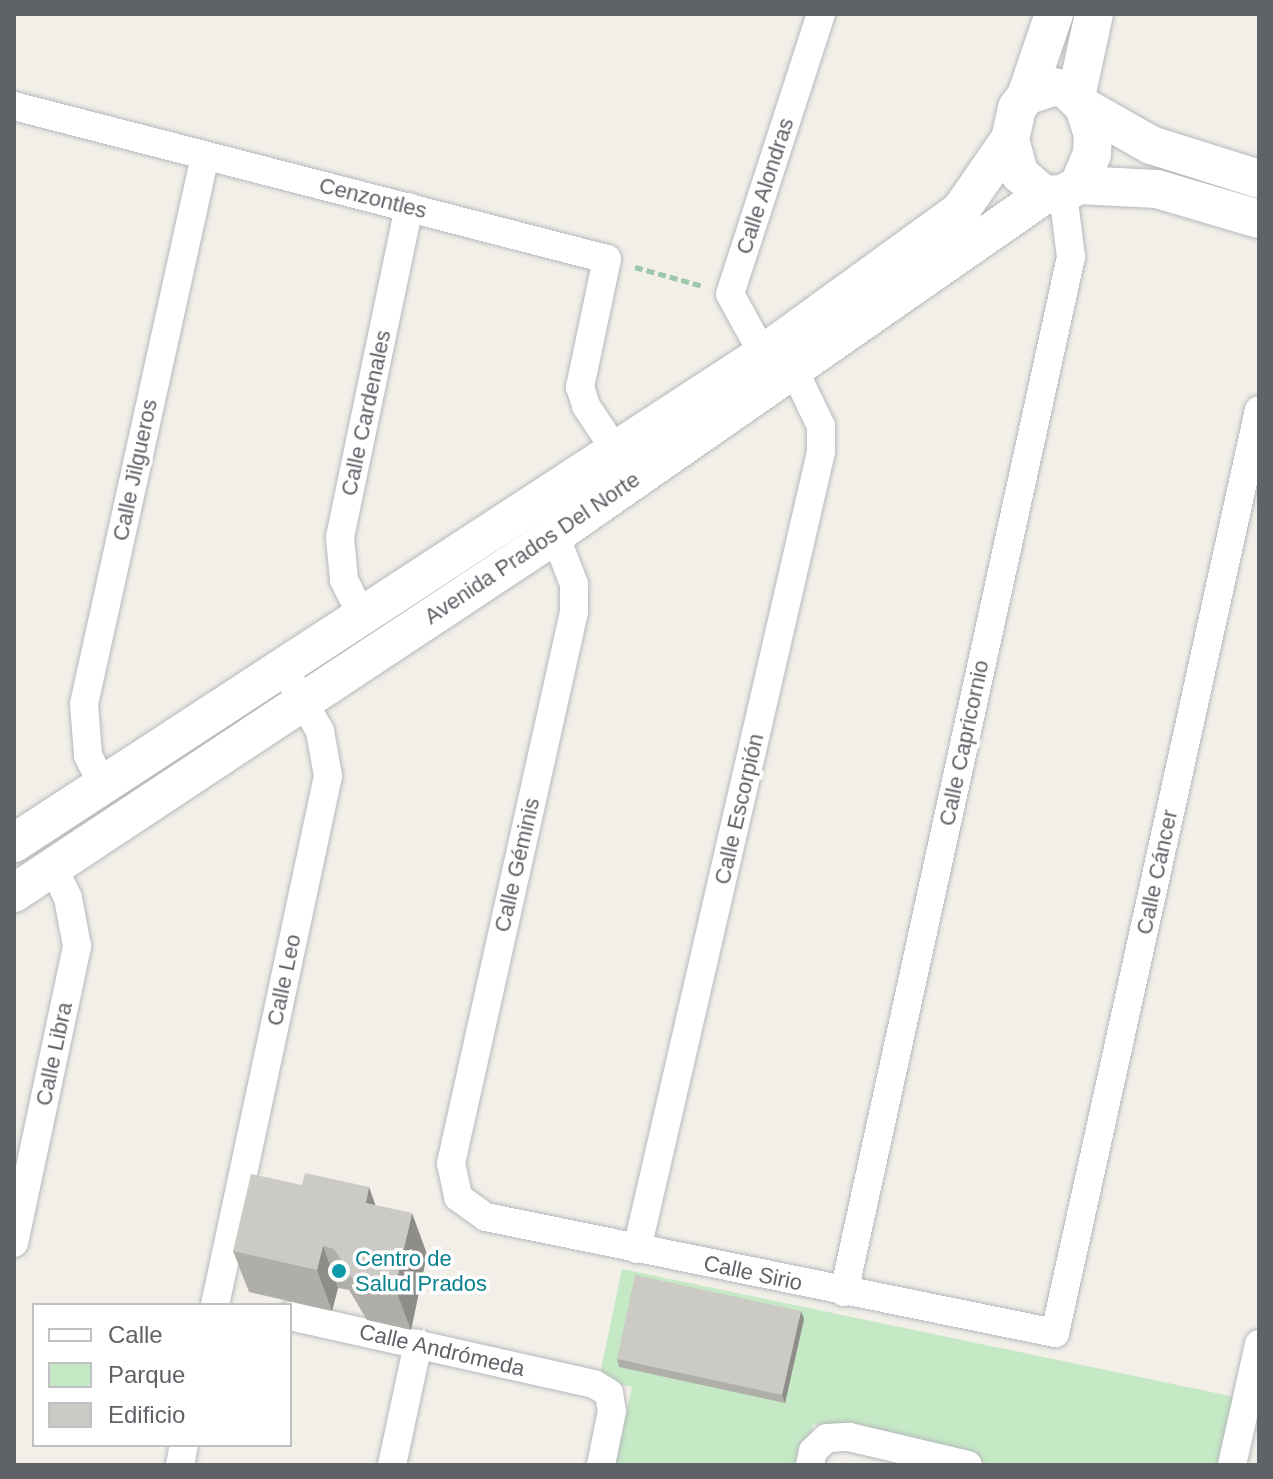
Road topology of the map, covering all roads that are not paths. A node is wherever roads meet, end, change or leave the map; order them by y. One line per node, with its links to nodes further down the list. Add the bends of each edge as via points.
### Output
1 (821, 14): 13 (street, Calle Alondras, via 730,294)
2 (1054, 14): 4 (main road)
3 (1094, 14): 5 (main road)
4 (1026, 96): 5 (main road, via 1052,87); 7 (main road, via 1017,108)
5 (1080, 102): 9 (main road, via 1151,145); 10 (main road, via 1093,134 1092,154)
6 (14, 106): 8 (street, Cenzontles)
7 (1010, 139): 10 (main road, via 1019,173); 13 (main road, Avenida Prados Del Norte, via 961,210)
8 (205, 156): 11 (street, Cenzontles); 21 (street, Calle Jilgueros, via 84,704 88,755)
9 (1259, 179)
10 (1062, 191): 12 (main road, via 1157,189); 14 (main road, Avenida Prados Del Norte); 28 (street, Calle Capricornio, via 1071,257)
11 (409, 207): 16 (street, Cenzontles, via 607,259 580,387 586,406); 18 (street, Calle Cardenales, via 340,537 344,580)
12 (1259, 219)
13 (763, 354): 16 (main road, Avenida Prados Del Norte)
14 (795, 372): 16 (main road, Avenida Prados Del Norte); 27 (street, Calle Escorpión, via 821,426 821,452)
15 (1259, 410): 31 (street, Calle Cáncer)
16 (626, 465): 17 (main road, Avenida Prados Del Norte); 18 (main road, Avenida Prados Del Norte)
17 (555, 535): 20 (main road, Avenida Prados Del Norte); 25 (street, Calle Géminis, via 574,584 574,612 451,1163)
18 (362, 616): 19 (main road, Avenida Prados Del Norte)
19 (280, 665): 20 (street, Calle Leo); 21 (main road, Avenida Prados Del Norte)
20 (301, 698): 23 (main road, Avenida Prados Del Norte); 29 (street, Calle Leo, via 320,731 328,776)
21 (102, 784): 22 (main road, Avenida Prados Del Norte)
22 (14, 843)
23 (53, 867): 24 (main road, Avenida Prados Del Norte); 26 (street, Calle Libra, via 68,898 77,946)
24 (14, 893)
25 (458, 1197): 27 (street, Calle Sirio, via 486,1217)
26 (14, 1243)
27 (637, 1249): 28 (street, Calle Sirio)
28 (844, 1292): 31 (street, Calle Sirio)
29 (224, 1303)
30 (292, 1316): 32 (street, Calle Andrómeda)
31 (1055, 1333)
32 (418, 1344): 35 (street); 36 (street, Calle Andrómeda, via 594,1384 609,1393 612,1411)
33 (1259, 1344): 38 (street)
34 (811, 1458): 37 (street, via 827,1438 849,1437)
35 (392, 1465)
36 (601, 1465)
37 (968, 1465)
38 (1232, 1465)

